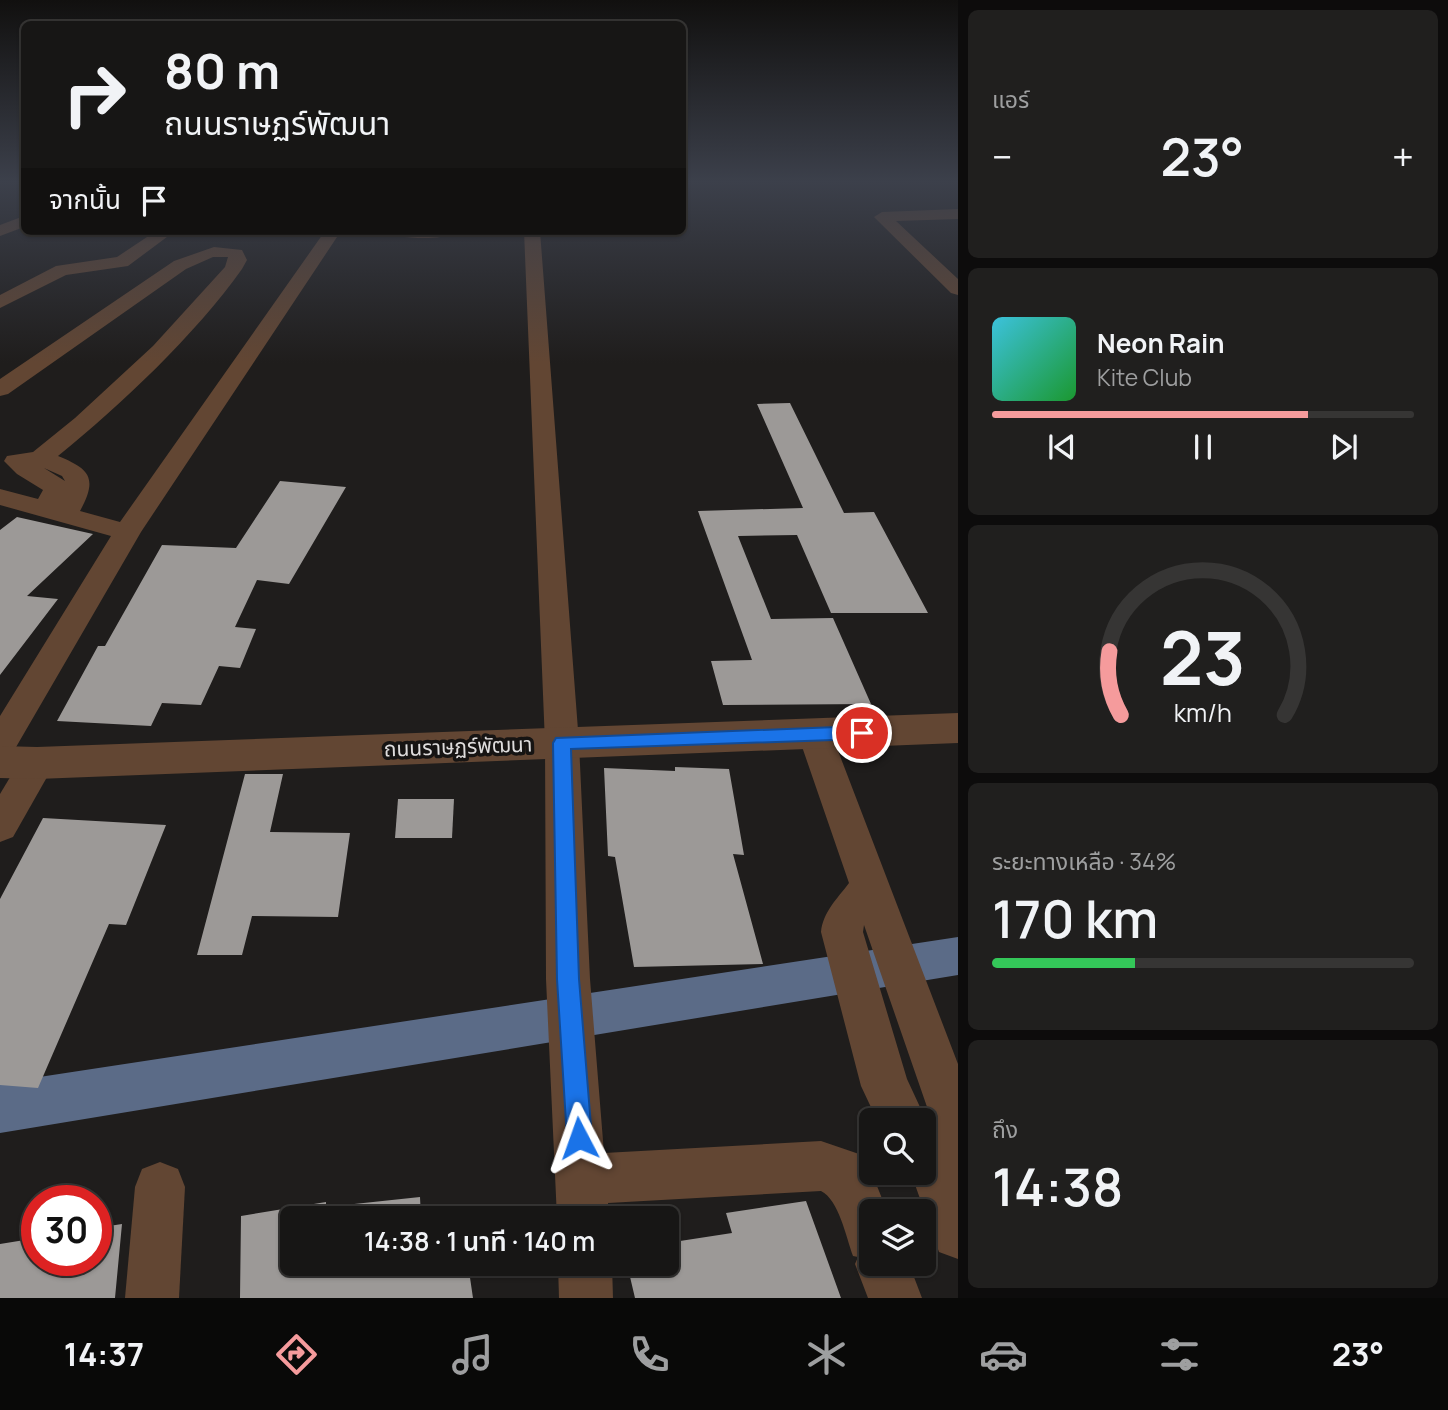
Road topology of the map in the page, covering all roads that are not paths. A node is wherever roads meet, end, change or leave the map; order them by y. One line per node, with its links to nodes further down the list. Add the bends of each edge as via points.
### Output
1 (150, 243): 6 (street, via 122,262 62,270)
2 (325, 243): 11 (street)
3 (533, 243): 14 (street)
4 (909, 243): 5 (street)
5 (958, 289)
6 (0, 302)
7 (0, 389): 8 (street, via 180,265 231,245 238,260 233,269 160,353 101,409)
8 (21, 462): 10 (street, via 72,471 78,482 76,494)
9 (0, 497): 10 (street)
10 (54, 512): 11 (street)
11 (127, 532): 15 (street)
12 (958, 728): 13 (street, ถนนราษฏร์พัฒนา)
13 (815, 735): 14 (street, ถนนราษฏร์พัฒนา); 17 (street)
14 (562, 743): 15 (street, ถนนราษฏร์พัฒนา); 24 (street, via 568,979)
15 (12, 757): 16 (street)
16 (0, 827)
17 (864, 911): 18 (street, via 873,1036 885,1086); 19 (street, via 923,1031)
18 (896, 1108)
19 (958, 1126)
20 (958, 1134): 21 (street)
21 (936, 1162)
22 (936, 1180): 26 (street)
23 (160, 1187): 29 (street)
24 (582, 1198): 25 (street, via 821,1166 841,1172)
25 (859, 1204)
26 (958, 1233)
27 (585, 1276): 30 (street)
28 (887, 1276): 31 (street)
29 (152, 1298)
30 (586, 1298)
31 (895, 1298)

